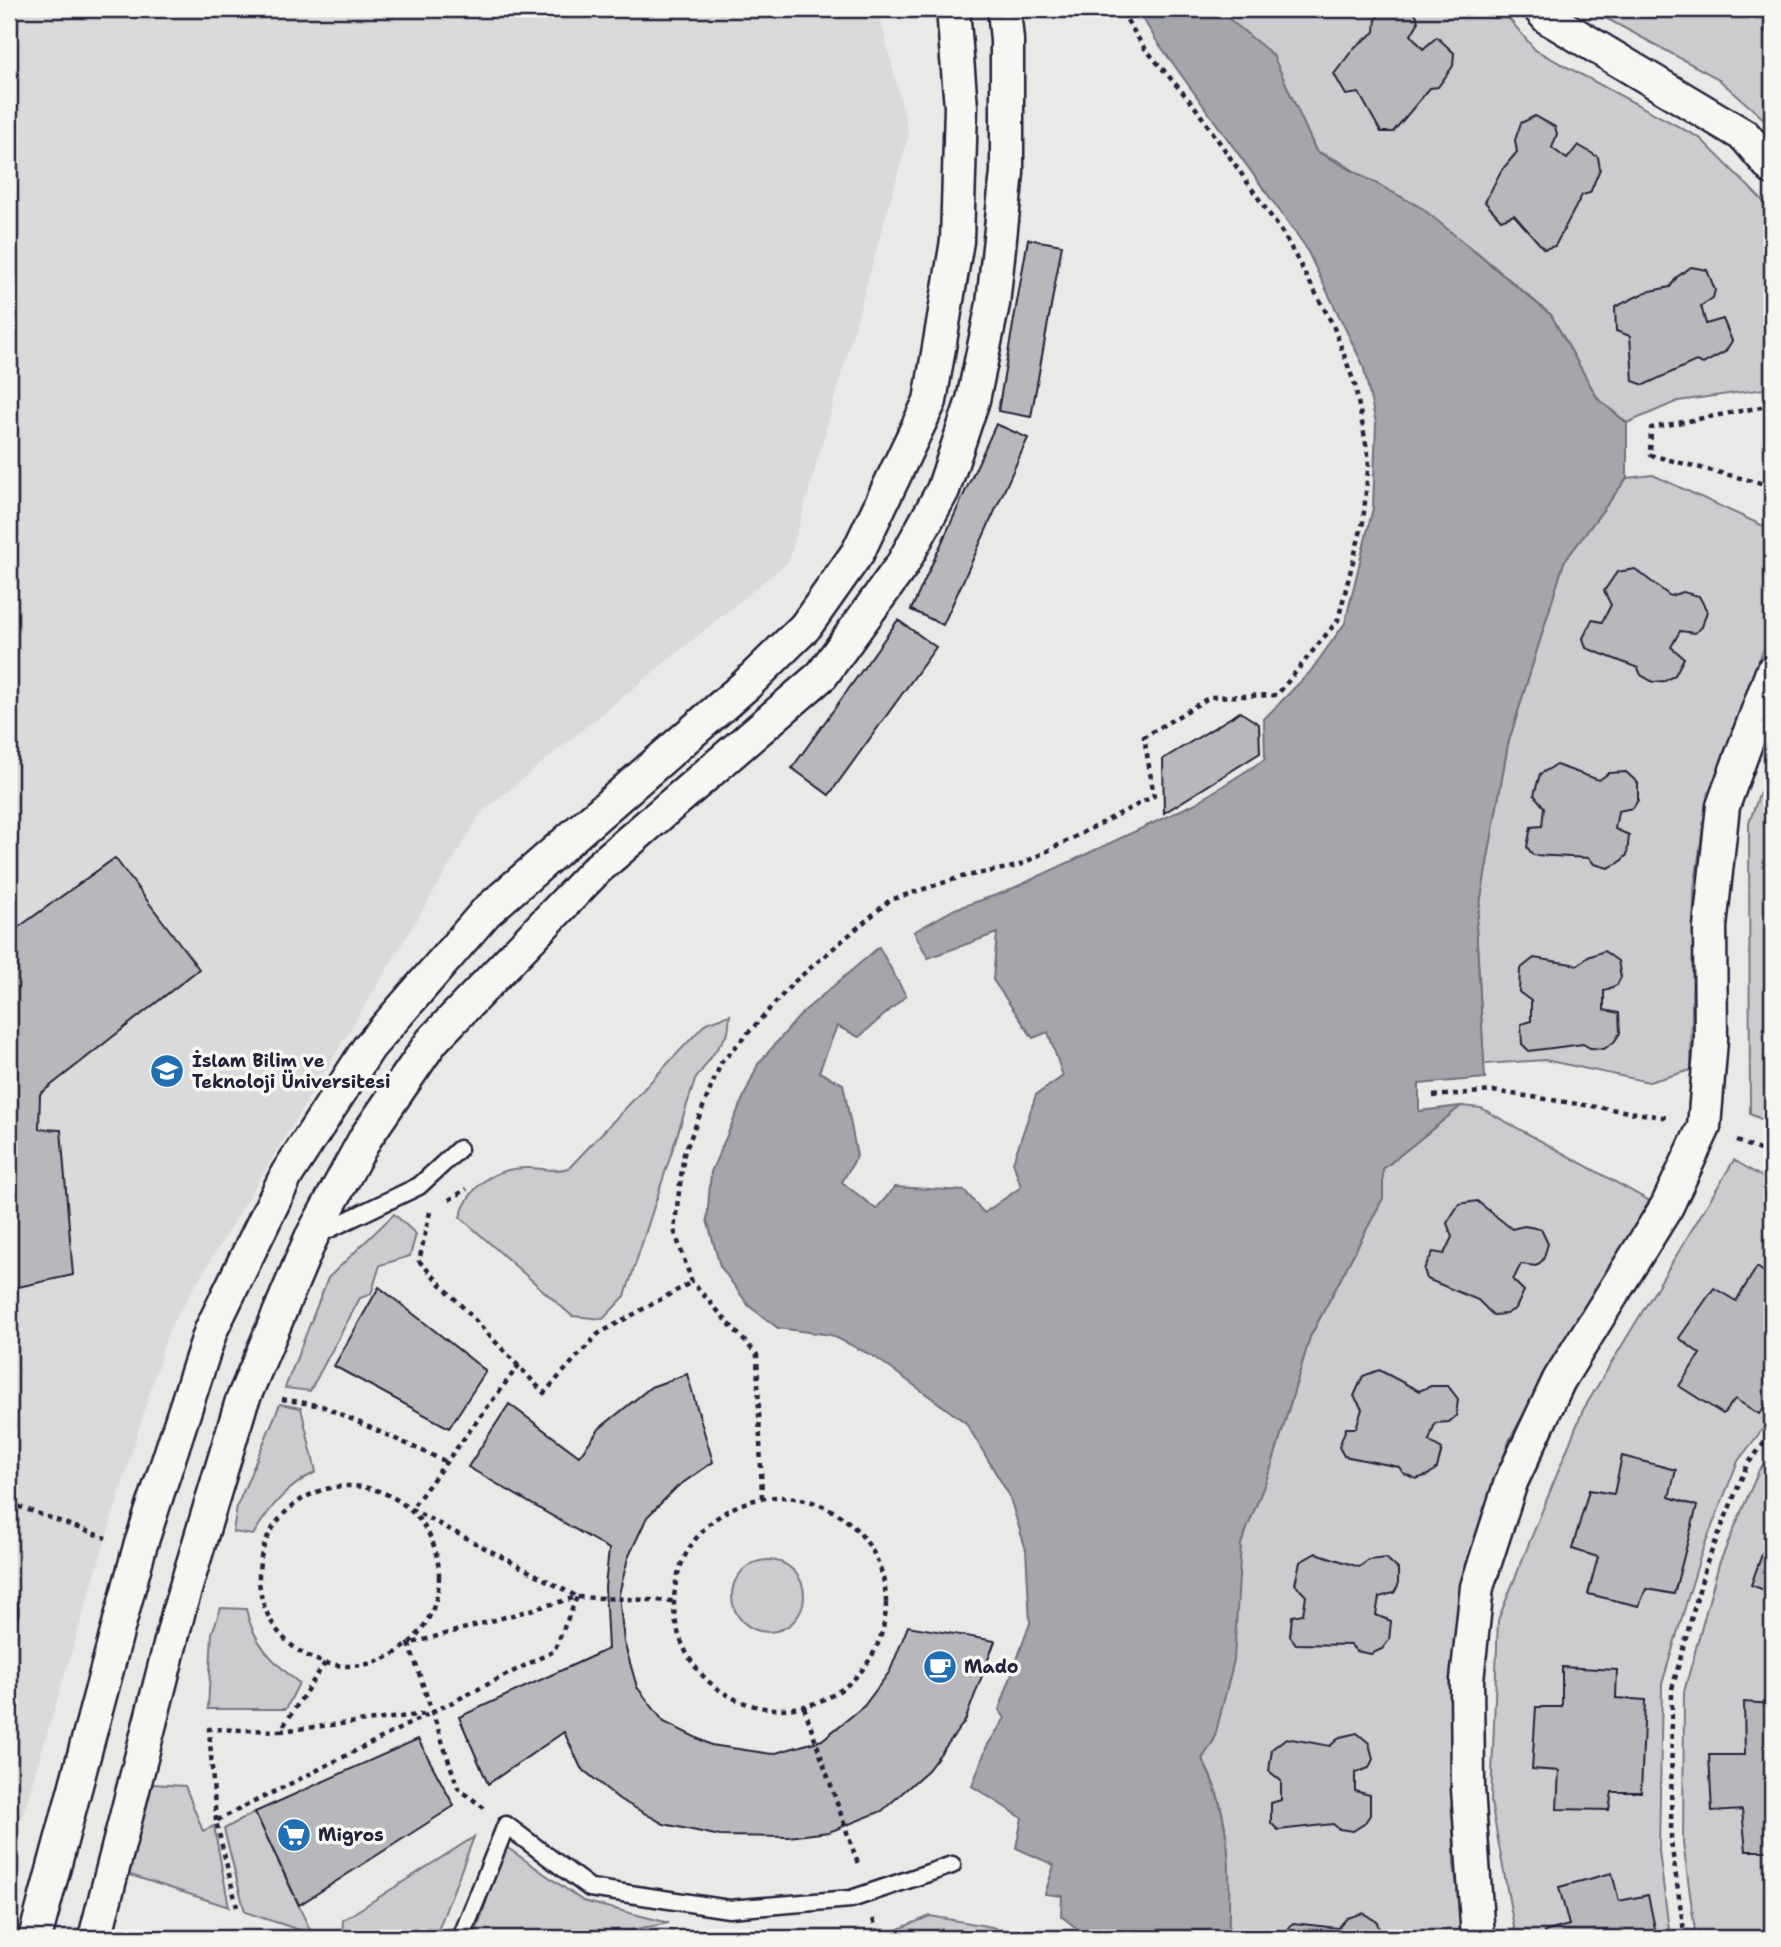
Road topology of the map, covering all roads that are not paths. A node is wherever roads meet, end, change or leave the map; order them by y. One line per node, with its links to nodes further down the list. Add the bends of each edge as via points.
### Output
1 (953, 9): 11 (street, via 961,107 957,242 930,401 859,552 805,627 746,685 486,912 369,1047 287,1174 211,1330 139,1550)
2 (1004, 9): 7 (street, via 1007,172 993,304 973,400 943,490 902,565 822,675 597,869 432,1041 366,1137)
3 (1540, 9): 4 (street, via 1745,136)
4 (1772, 168)
5 (1772, 672): 14 (street, via 1723,806 1710,928 1711,1040 1704,1128 1667,1206 1559,1380 1511,1482 1476,1587 1467,1680 1468,1788)
6 (459, 1149): 7 (lane, via 419,1186)
7 (311, 1238): 12 (street, via 241,1404 179,1610)
8 (9, 1608): 9 (lane)
9 (9, 1614)
10 (952, 1866): 13 (lane, via 851,1899 729,1909 590,1888 506,1825)
11 (35, 1938)
12 (95, 1938)
13 (461, 1938)
14 (1478, 1938)

